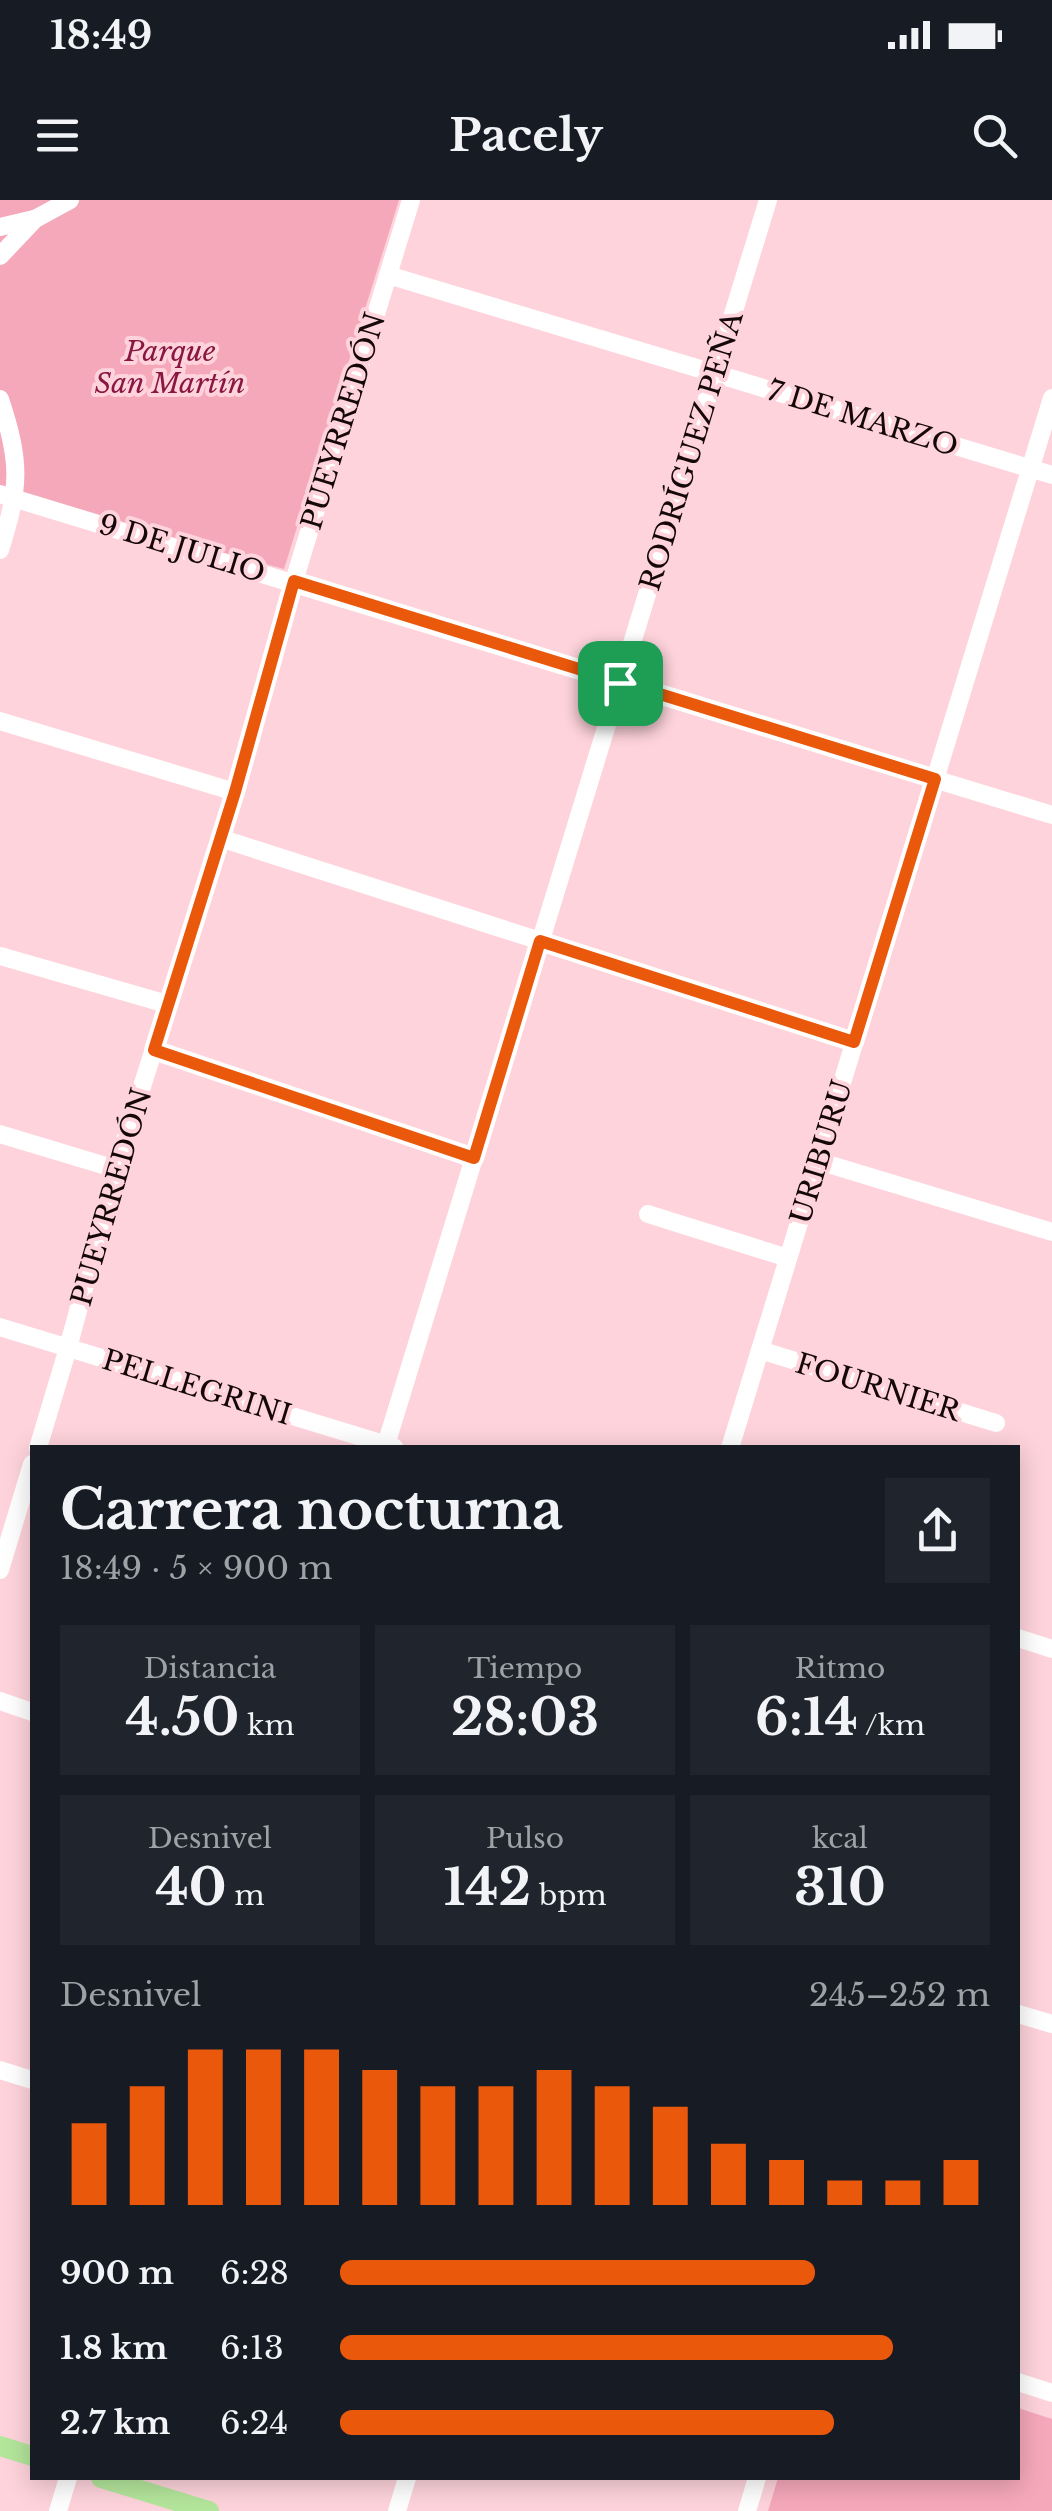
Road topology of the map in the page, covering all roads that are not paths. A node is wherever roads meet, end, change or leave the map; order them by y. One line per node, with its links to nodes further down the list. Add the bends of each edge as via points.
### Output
1 (70, 200): 4 (street)
2 (411, 200): 7 (street, PUEYRREDÓN)
3 (768, 200): 8 (street, RODRÍGUEZ PEÑA)
4 (35, 218): 5 (street); 6 (street)
5 (0, 226)
6 (0, 256)
7 (388, 274): 8 (street, 7 DE MARZO); 17 (street, PUEYRREDÓN)
8 (715, 374): 13 (street, 7 DE MARZO); 18 (street, RODRÍGUEZ PEÑA)
9 (0, 398): 11 (street)
10 (1052, 398): 13 (street, URIBURU)
11 (8, 422): 12 (street); 15 (street, via 15,463)
12 (0, 446)
13 (1030, 468): 14 (street, 7 DE MARZO); 20 (street, URIBURU)
14 (1052, 474)
15 (8, 496): 16 (street); 17 (street, 9 DE JULIO)
16 (0, 550)
17 (294, 581): 18 (street, 9 DE JULIO); 21 (street, PUEYRREDÓN)
18 (620, 683): 20 (street, 9 DE JULIO); 24 (street, RODRÍGUEZ PEÑA)
19 (0, 720): 21 (street)
20 (935, 779): 22 (street, 9 DE JULIO); 27 (street, URIBURU)
21 (235, 792): 23 (street, PUEYRREDÓN)
22 (1052, 815)
23 (220, 838): 24 (street); 26 (street, PUEYRREDÓN)
24 (540, 941): 27 (street); 30 (street, RODRÍGUEZ PEÑA)
25 (0, 956): 26 (street)
26 (167, 1004): 28 (street, PUEYRREDÓN)
27 (854, 1042): 31 (street, URIBURU)
28 (154, 1050): 30 (street); 32 (street, PUEYRREDÓN)
29 (0, 1134): 32 (street)
30 (474, 1158): 42 (street, RODRÍGUEZ PEÑA)
31 (818, 1161): 34 (street); 35 (street, URIBURU)
32 (116, 1169): 37 (street, PUEYRREDÓN)
33 (648, 1214): 35 (street)
34 (1052, 1232)
35 (788, 1258): 38 (street, URIBURU)
36 (0, 1326): 37 (street, PELLEGRINI)
37 (68, 1348): 40 (street, PUEYRREDÓN); 41 (street, PELLEGRINI)
38 (760, 1350): 39 (street, FOURNIER); 43 (street, URIBURU)
39 (996, 1423)
40 (39, 1445)
41 (382, 1445)
42 (389, 1445)
43 (731, 1445)
44 (30, 1471): 45 (street)
45 (0, 1570)
46 (1020, 1639): 47 (street)
47 (1052, 1649)
48 (0, 1702): 49 (street)
49 (30, 1711)
50 (1020, 2015): 51 (street)
51 (1052, 2024)
52 (0, 2070): 53 (street)
53 (30, 2079)
54 (1020, 2383): 55 (street)
55 (1052, 2393)
56 (0, 2446): 57 (main road)
57 (30, 2455)
58 (67, 2480): 62 (street)
59 (108, 2480): 63 (main road)
60 (406, 2480): 64 (street)
61 (756, 2480): 65 (street)
62 (58, 2511)
63 (209, 2511)
64 (397, 2511)
65 (747, 2511)

